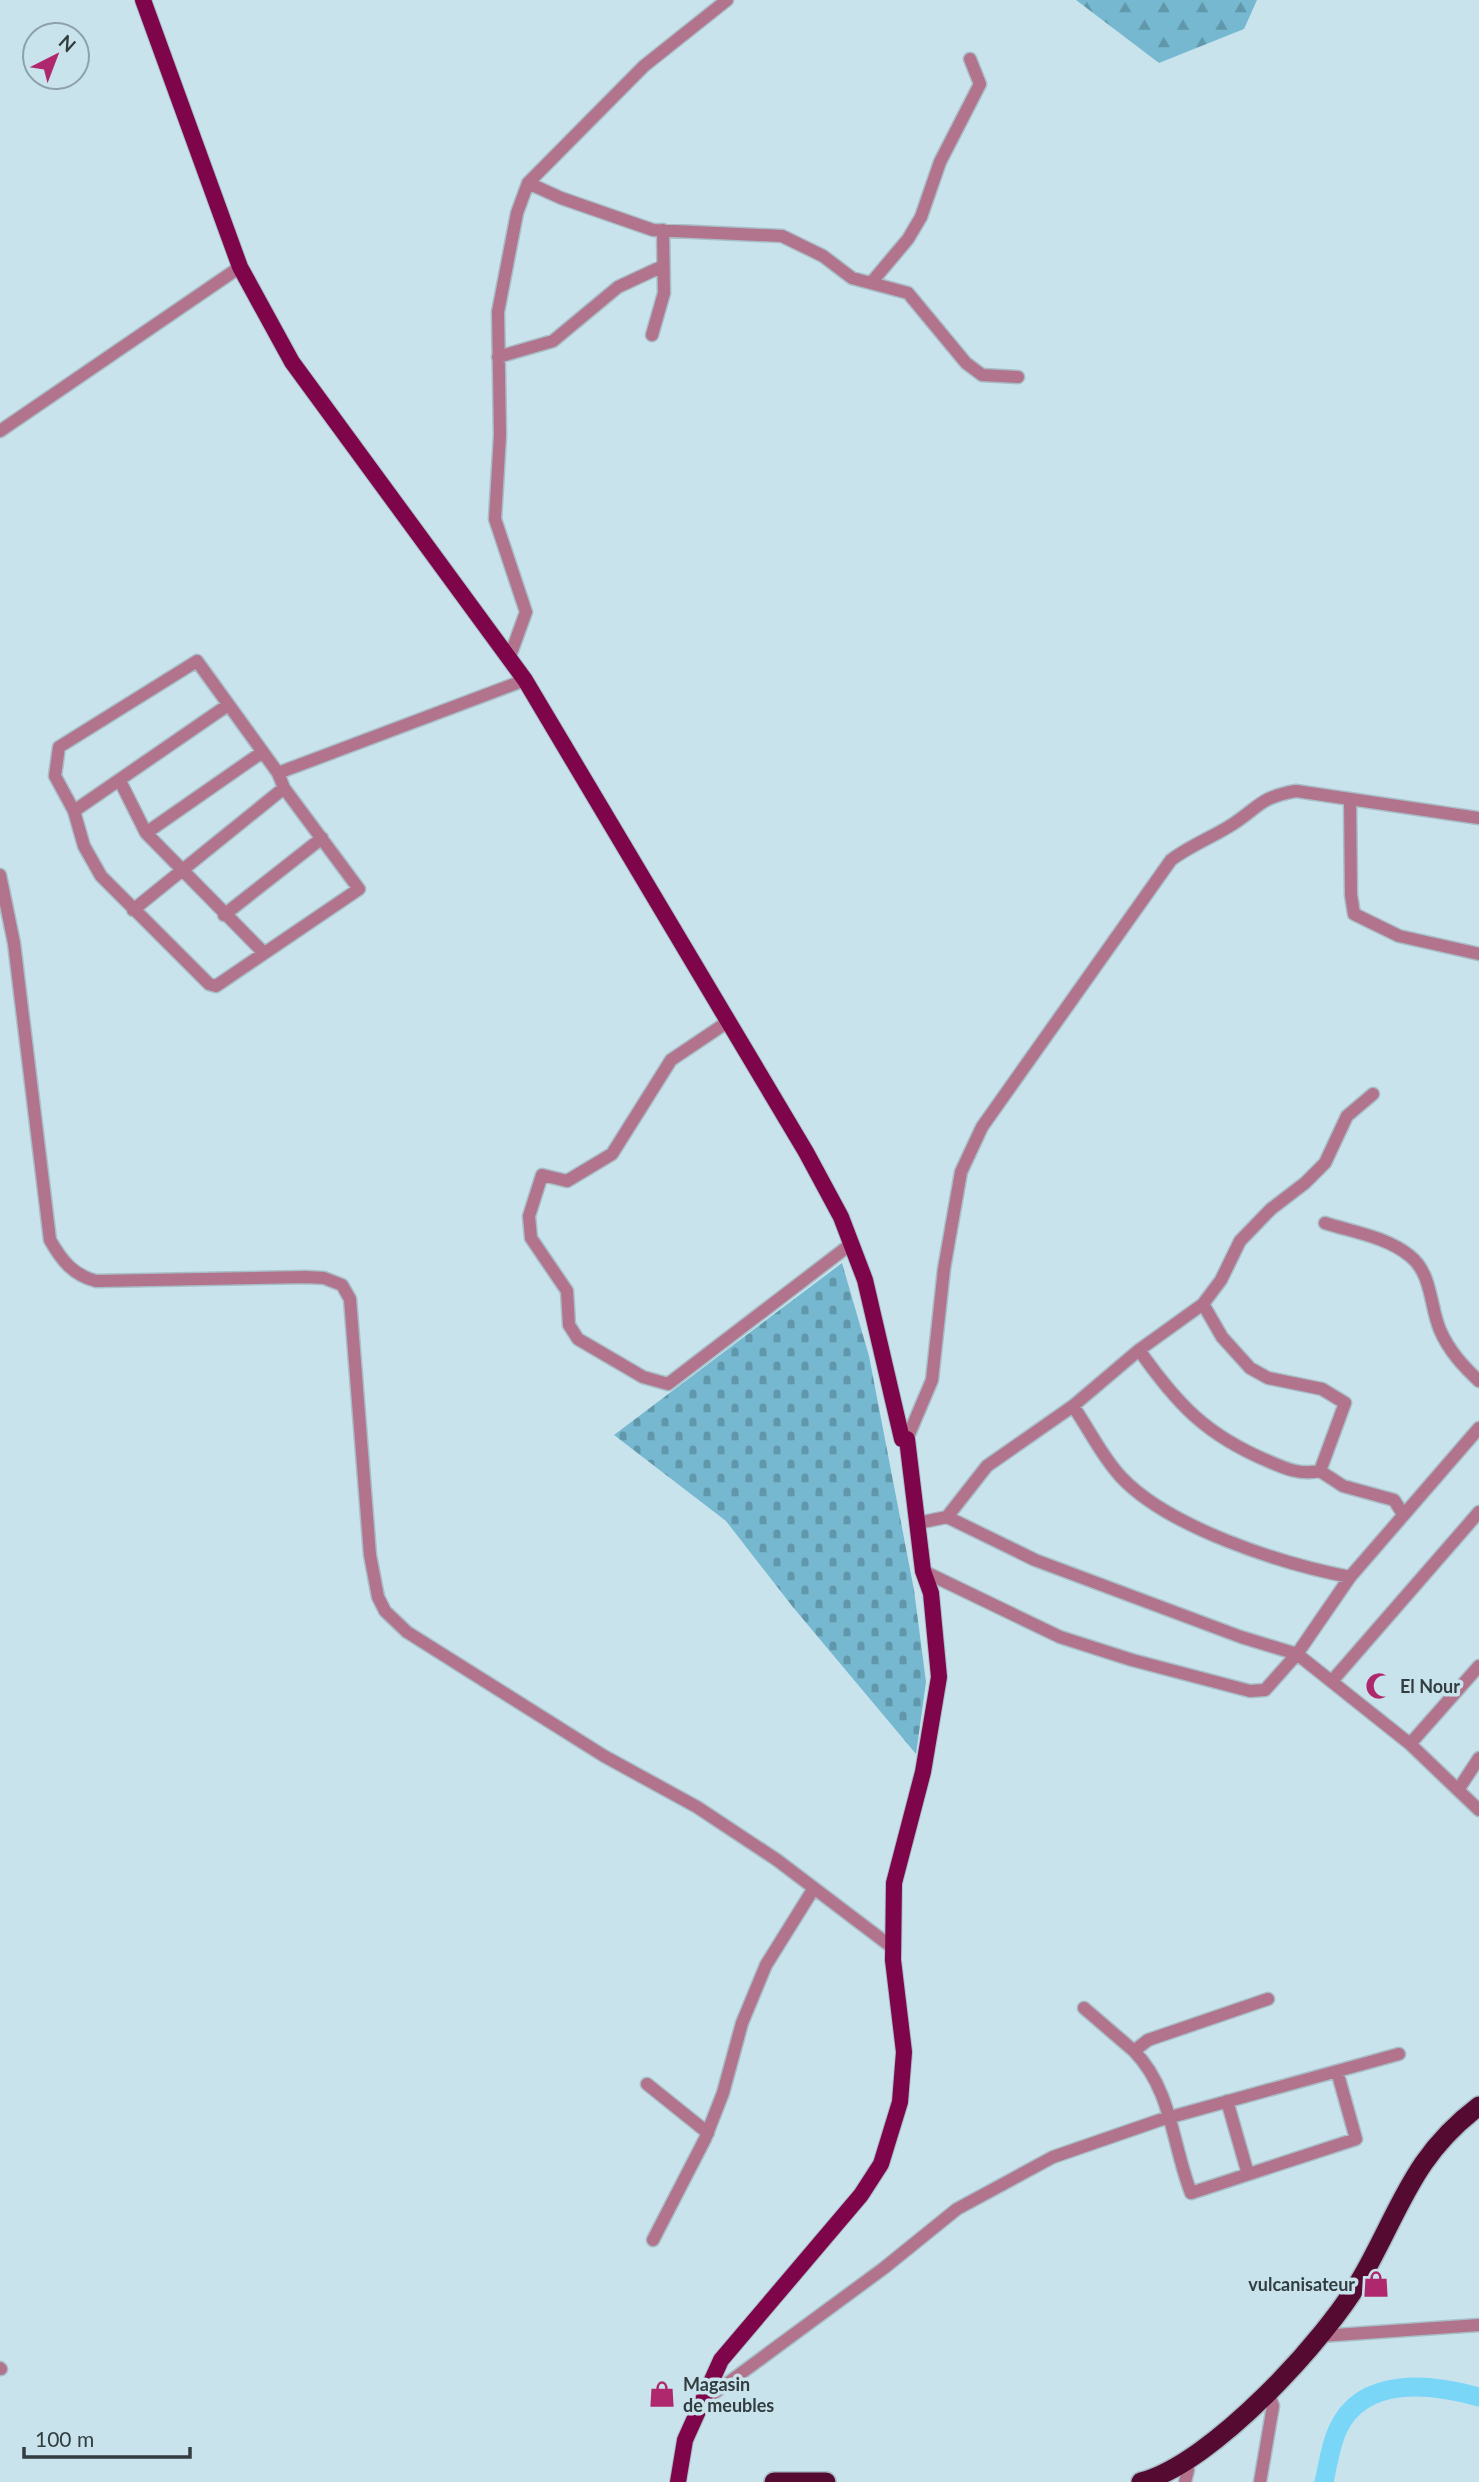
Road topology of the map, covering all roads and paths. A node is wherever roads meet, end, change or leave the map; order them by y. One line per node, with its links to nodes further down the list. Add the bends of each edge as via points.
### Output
1 (143, 0): 7 (main road)
2 (727, 0): 4 (street, via 644,65)
3 (970, 59): 8 (street, via 979,84 970,108 940,162 921,217)
4 (528, 183): 5 (street); 10 (street, via 517,213 498,312)
5 (663, 230): 6 (street); 8 (street, via 782,236 852,278)
6 (663, 266): 9 (street, via 663,293); 10 (street, via 618,287 553,341)
7 (240, 267): 12 (street); 13 (main road, via 292,362)
8 (871, 283): 11 (street, via 908,293 966,363 982,375)
9 (652, 335)
10 (498, 358): 13 (street, via 495,519 526,612)
11 (1018, 377)
12 (0, 431)
13 (509, 659): 14 (main road)
14 (525, 680): 17 (street); 31 (main road)
15 (228, 705): 16 (street); 18 (street); 21 (street, via 197,661 60,747 55,776)
16 (261, 752): 17 (street); 23 (street)
17 (278, 773): 19 (street)
18 (120, 781): 21 (street); 23 (street)
19 (284, 788): 24 (street); 25 (street)
20 (1350, 799): 22 (street); 30 (street, via 1354,914 1399,936); 40 (street, via 1296,791 1274,794 1234,824 1171,860 1031,1055 982,1127 961,1172 932,1380)
21 (74, 811): 27 (street, via 84,846 101,876)
22 (1479, 818)
23 (146, 833): 25 (street)
24 (322, 838): 28 (street); 29 (street, via 359,889)
25 (181, 872): 27 (street); 28 (street)
26 (0, 875): 55 (street, via 14,943 50,1240 59,1256 73,1271 96,1281 306,1277 342,1285 350,1299 370,1555 377,1597 385,1611 407,1632 604,1756 697,1807)
27 (133, 910): 29 (street, via 209,984 216,986)
28 (224, 915): 29 (street)
29 (263, 952)
30 (1479, 954)
31 (729, 1021): 34 (main road, via 806,1152); 34 (street, via 671,1060 612,1154 567,1181 542,1175 529,1216 531,1238 566,1291 571,1332 643,1377 667,1384)
32 (1373, 1094): 35 (street, via 1347,1116 1325,1163 1240,1241)
33 (1325, 1223): 37 (street, via 1386,1242 1412,1257 1422,1270 1449,1348)
34 (851, 1244): 40 (main road, via 865,1280 902,1439)
35 (1203, 1304): 36 (street); 41 (street, via 1222,1338 1250,1368 1268,1378 1322,1389 1345,1403)
36 (1139, 1350): 38 (street); 41 (street, via 1174,1397 1215,1435 1304,1474)
37 (1479, 1381)
38 (1073, 1406): 44 (street, via 987,1466); 47 (street, via 1119,1475 1143,1498 1261,1552)
39 (1479, 1428): 43 (street)
40 (907, 1439): 45 (main road)
41 (1320, 1471): 43 (street, via 1343,1486 1394,1500)
42 (1479, 1512): 50 (street)
43 (1403, 1514): 47 (street)
44 (947, 1517): 45 (street); 48 (street, via 1035,1560)
45 (918, 1523): 46 (main road)
46 (923, 1571): 48 (street, via 1060,1637 1250,1691 1265,1690); 56 (main road, via 931,1592 939,1677 923,1772 894,1883)
47 (1350, 1577): 48 (street)
48 (1297, 1654): 50 (street)
49 (1479, 1666): 51 (street)
50 (1332, 1681): 51 (street)
51 (1410, 1744): 53 (street)
52 (1479, 1758): 53 (street)
53 (1458, 1790): 54 (street)
54 (1479, 1810)
55 (814, 1888): 56 (street); 66 (street, via 766,1965 742,2023)
56 (893, 1948): 72 (main road, via 904,2052 900,2102 881,2164 721,2360)
57 (1268, 1999): 59 (street, via 1147,2040)
58 (1084, 2008): 59 (street)
59 (1134, 2051): 65 (street, via 1147,2065)
60 (1399, 2054): 61 (street)
61 (1336, 2071): 63 (street); 67 (street, via 1356,2139)
62 (647, 2084): 66 (street)
63 (1227, 2101): 65 (street); 67 (street)
64 (1479, 2106): 70 (highway, via 1451,2127 1419,2166 1377,2249)
65 (1170, 2117): 67 (street, via 1191,2193); 72 (street, via 1054,2157 957,2209)
66 (708, 2133): 68 (street)
67 (1248, 2175)
68 (653, 2240)
69 (1479, 2325): 70 (street)
70 (1321, 2336): 71 (highway)
71 (1268, 2391): 73 (highway); 79 (street, via 1273,2406)
72 (699, 2404): 74 (main road, via 685,2440)
73 (1177, 2470): 77 (highway); 78 (street, via 1188,2470)
74 (678, 2482)
75 (774, 2482): 76 (highway)
76 (826, 2482)
77 (1144, 2482)
78 (1185, 2482)
79 (1260, 2482)

